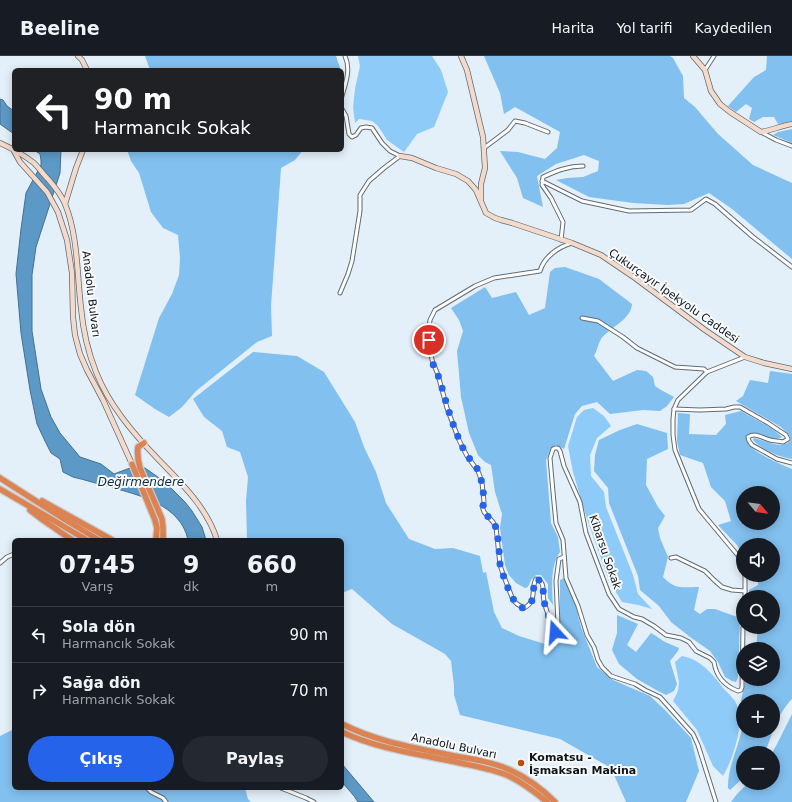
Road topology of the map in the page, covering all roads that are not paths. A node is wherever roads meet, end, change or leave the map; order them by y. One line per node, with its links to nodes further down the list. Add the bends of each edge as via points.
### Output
1 (78, 56): 6 (street)
2 (345, 56): 8 (street, via 348,62 348,75)
3 (461, 56): 15 (street, via 467,70)
4 (693, 56): 7 (street)
5 (714, 56): 7 (street)
6 (86, 68)
7 (705, 70): 12 (street, via 711,91 720,104)
8 (344, 89)
9 (344, 112): 20 (street, via 352,137 361,128 372,128 390,151)
10 (792, 124): 12 (street)
11 (548, 132): 15 (street, via 515,121 508,130)
12 (761, 132): 14 (street)
13 (0, 143): 16 (street, Anadolu Bulvarı)
14 (792, 146)
15 (484, 148): 24 (street)
16 (12, 149)
17 (15, 152): 36 (street, Anadolu Bulvarı, via 20,162 47,192 58,212 67,240 72,273 73,317 80,354)
18 (17, 152): 23 (street, Anadolu Bulvarı, via 33,163 58,191)
19 (82, 152): 23 (street)
20 (400, 156): 24 (street, via 456,174 468,181 476,190); 28 (street, via 369,181 360,196 352,261)
21 (583, 166): 22 (street, via 562,169 542,177)
22 (542, 181): 25 (street, via 563,222); 27 (street, via 582,201 629,211 691,210 706,199)
23 (65, 204): 34 (street, Anadolu Bulvarı, via 72,226 81,308 91,358 110,400 134,434)
24 (482, 206): 25 (street, Çukurçayır İpekyolu Caddesi, via 486,213 501,220)
25 (561, 240): 26 (street, Çukurçayır İpekyolu Caddesi)
26 (572, 243): 30 (street, Çukurçayır İpekyolu Caddesi, via 601,255); 51 (street, via 545,260 540,271 494,278 475,286 436,310 429,328 432,360 459,440 482,482 482,506 496,528 500,565 513,600 524,608 528,606 533,598 534,582 536,579 542,582 543,599 555,632 558,624 556,581 559,558)
27 (792, 267)
28 (340, 293)
29 (582, 318): 32 (street, via 598,321 637,348 675,367 704,369)
30 (745, 357): 31 (street, Çukurçayır İpekyolu Caddesi); 32 (street)
31 (792, 369)
32 (707, 372): 33 (street, via 678,400)
33 (674, 409): 37 (street, via 740,407 768,423 788,439 783,442 756,434 748,437 752,445 777,459); 49 (street, via 675,450 698,509)
34 (144, 443): 35 (highway, via 138,447); 48 (street, Anadolu Bulvarı, via 191,495 205,514)
35 (138, 460): 36 (street); 47 (highway, via 162,519)
36 (131, 461): 46 (highway, via 155,520)
37 (792, 463)
38 (0, 478): 40 (highway)
39 (0, 489): 41 (highway)
40 (17, 489): 44 (highway); 45 (highway)
41 (13, 496): 42 (highway); 43 (highway)
42 (69, 538)
43 (84, 538)
44 (96, 538)
45 (108, 538)
46 (156, 538)
47 (163, 538)
48 (216, 538)
49 (736, 553)
50 (12, 555): 53 (street)
51 (564, 557): 55 (street, Kibarsu Sokak, via 563,540 556,523 552,492 550,458 555,448 560,451 580,502 586,532 608,594 619,609 642,619 666,635 688,642 696,651 714,662 719,677 738,692 742,687); 64 (street, via 566,578 602,667 611,676 635,684 660,697 693,734)
52 (671, 558): 54 (street, via 676,557 705,571 722,586)
53 (0, 563)
54 (736, 590)
55 (743, 634)
56 (344, 725): 63 (highway, Anadolu Bulvarı, via 372,737 401,745 491,763 511,770)
57 (344, 733): 62 (highway, Anadolu Bulvarı, via 386,747 508,776 526,785)
58 (149, 790): 60 (street)
59 (286, 790): 61 (street)
60 (166, 802)
61 (314, 802)
62 (547, 802)
63 (555, 802)
64 (716, 802)

